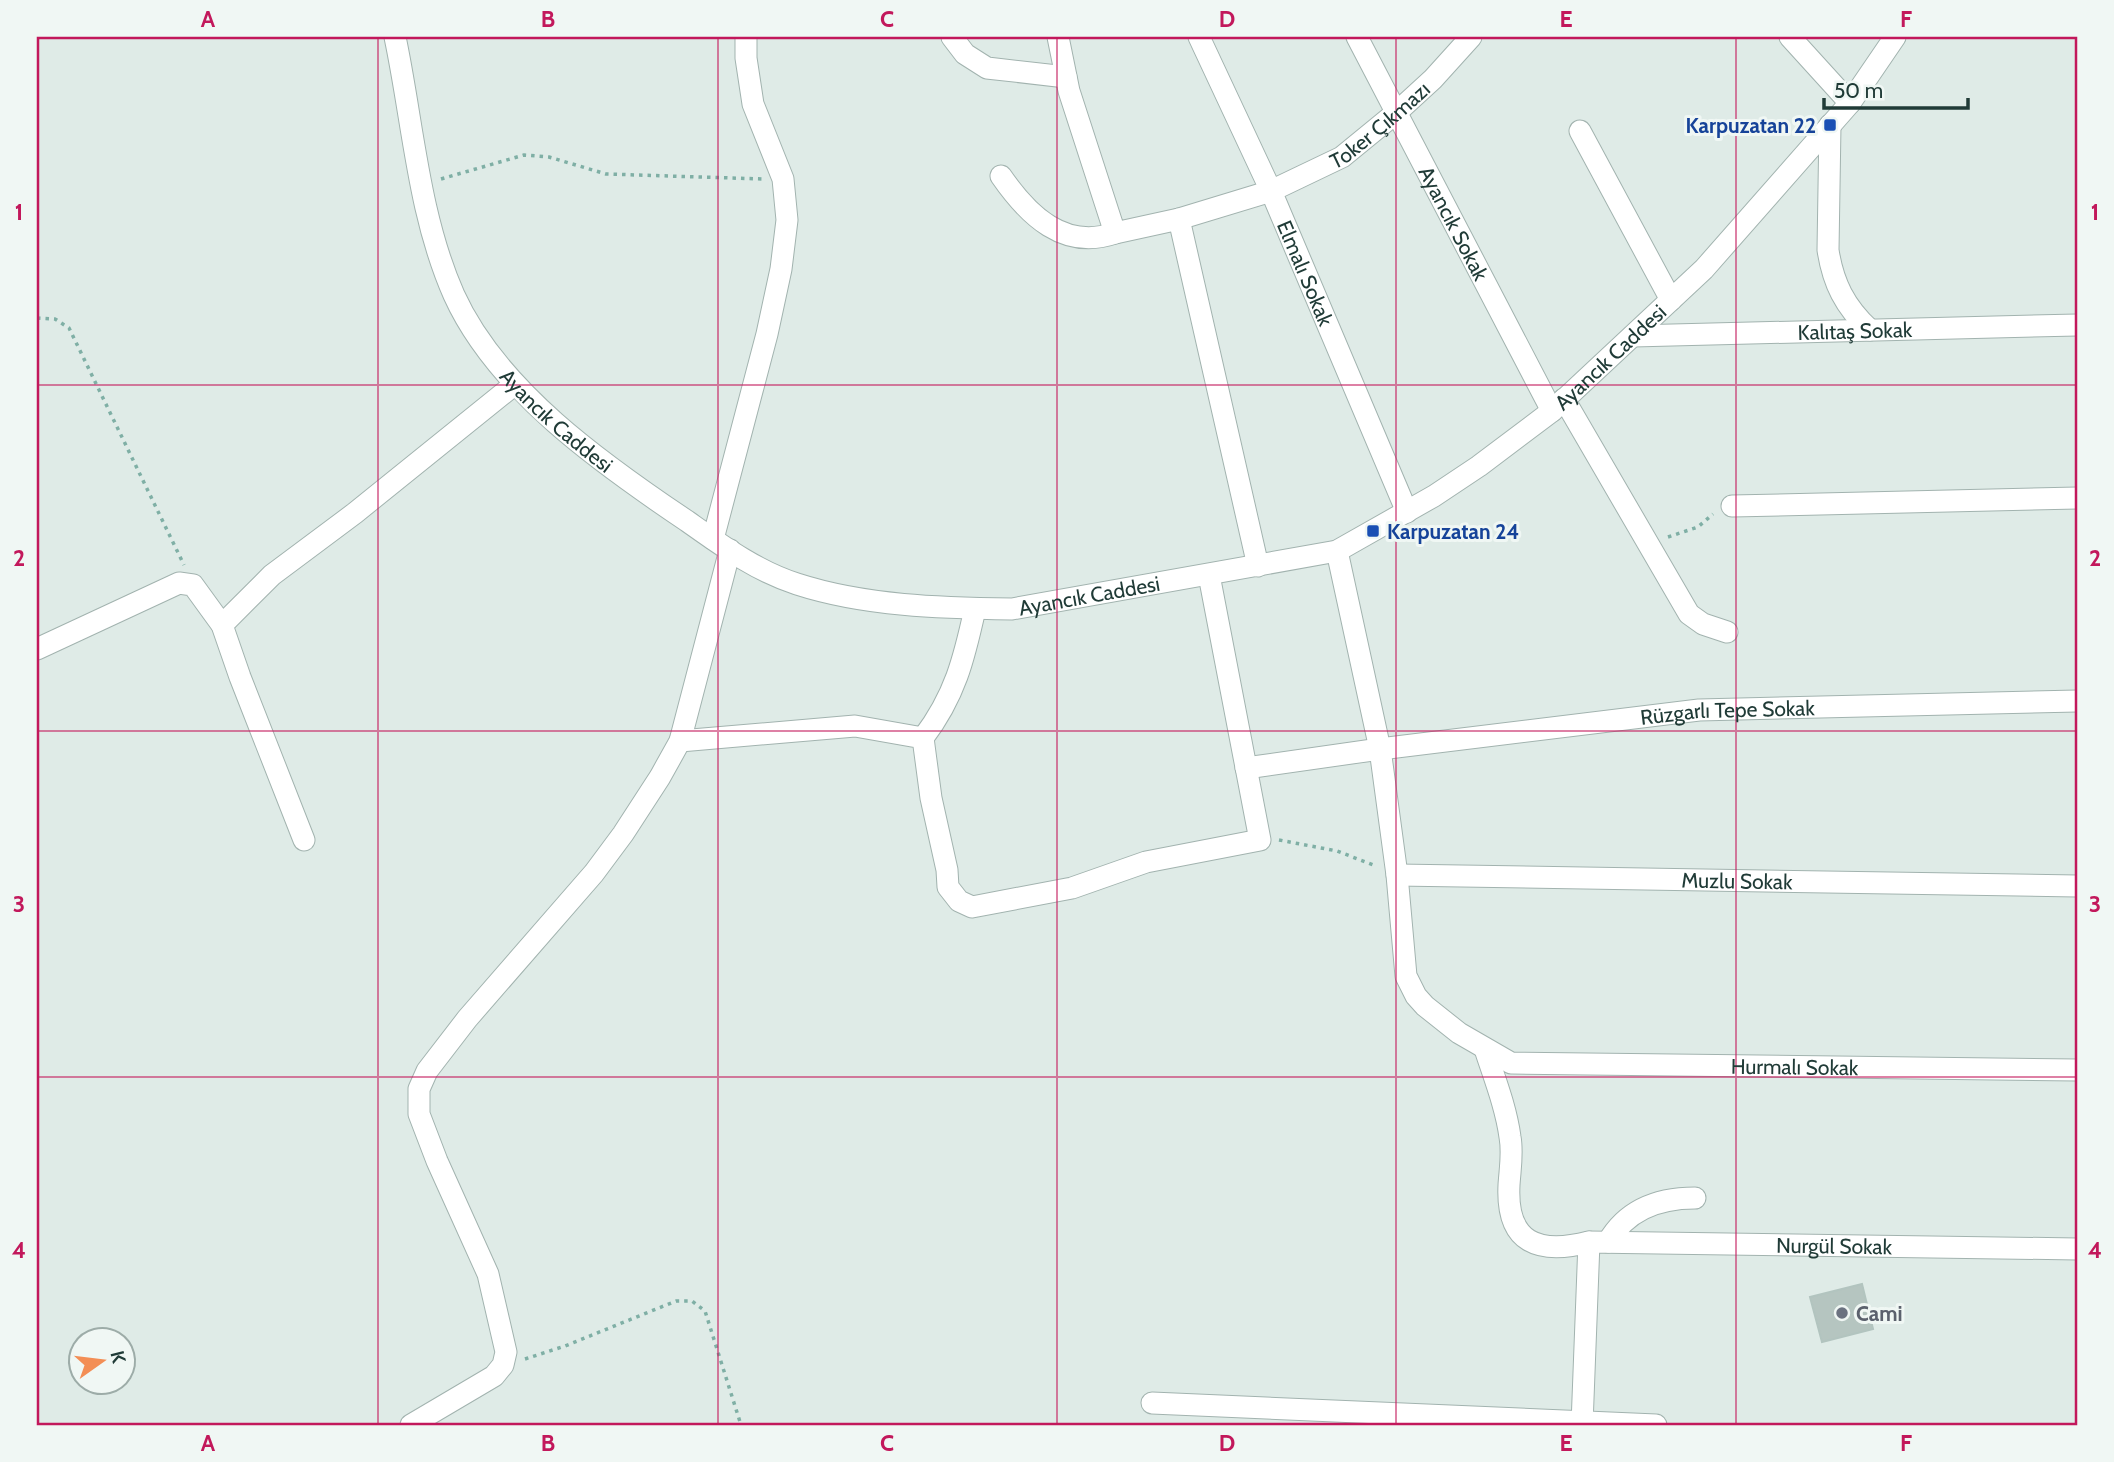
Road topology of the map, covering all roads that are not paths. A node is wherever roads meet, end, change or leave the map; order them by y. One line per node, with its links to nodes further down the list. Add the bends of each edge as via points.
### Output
1 (395, 37): 23 (street, Ayancık Caddesi, via 430,225 453,293 477,338)
2 (746, 37): 28 (street, via 753,104 783,179 787,220 781,269)
3 (952, 37): 10 (street, via 965,54 987,68)
4 (1058, 37): 10 (street)
5 (1199, 37): 16 (street, Elmalı Sokak)
6 (1357, 37): 12 (street, Ayancık Sokak)
7 (1471, 37): 12 (street, Toker Çıkmazı)
8 (1790, 37): 11 (street)
9 (1895, 37): 11 (street, Ayancık Caddesi)
10 (1066, 77): 18 (street)
11 (1850, 103): 13 (street, Ayancık Caddesi)
12 (1397, 112): 16 (street, Toker Çıkmazı, via 1342,157); 24 (street, Ayancık Sokak)
13 (1830, 125): 19 (street, Ayancık Caddesi, via 1704,269); 21 (street, via 1830,264 1840,293)
14 (1580, 131): 19 (street)
15 (1001, 176): 18 (street, Toker Çıkmazı, via 1034,215 1065,234 1090,239)
16 (1271, 191): 17 (street, Toker Çıkmazı); 27 (street, Elmalı Sokak)
17 (1179, 219): 18 (street, Toker Çıkmazı); 30 (street)
18 (1115, 233)
19 (1671, 300): 22 (street, Ayancık Caddesi)
20 (2077, 324): 21 (street, Kalıtaş Sokak)
21 (1870, 330): 22 (street, Kalıtaş Sokak)
22 (1633, 336): 24 (street, Ayancık Caddesi)
23 (515, 384): 28 (street, Ayancık Caddesi, via 600,459); 33 (street, via 272,575)
24 (1558, 405): 27 (street, Ayancık Caddesi, via 1479,466); 34 (street, Ayancık Sokak, via 1689,614)
25 (2077, 498): 26 (street)
26 (1732, 506)
27 (1407, 512): 29 (street, Ayancık Caddesi)
28 (722, 545): 32 (street, Ayancık Caddesi, via 769,573 818,591); 38 (street)
29 (1336, 551): 30 (street, Ayancık Caddesi); 39 (street)
30 (1258, 566): 31 (street, Ayancık Caddesi)
31 (1209, 575): 32 (street, Ayancık Caddesi, via 1012,609); 40 (street)
32 (975, 608): 37 (street, via 956,682)
33 (222, 625): 35 (street, via 193,584 179,583); 41 (street)
34 (1727, 632)
35 (37, 649)
36 (2077, 701): 39 (street, Rüzgarlı Tepe Sokak, via 1699,710)
37 (923, 738): 38 (street, via 855,726); 40 (street, via 948,887 965,905 979,907 1072,888 1146,862 1259,840)
38 (680, 741): 51 (street, via 616,844 467,1019 419,1088 419,1114 488,1274 506,1352 494,1376)
39 (1380, 749): 40 (street, Rüzgarlı Tepe Sokak); 42 (street)
40 (1246, 768)
41 (304, 840)
42 (1397, 875): 43 (street, Muzlu Sokak); 44 (street, via 1404,965 1410,986 1425,1006)
43 (2077, 886)
44 (1485, 1049): 45 (street, Hurmalı Sokak, via 1511,1063); 47 (street, Nurgül Sokak, via 1510,1137 1509,1198 1519,1230 1529,1242 1542,1246)
45 (2077, 1070)
46 (1695, 1198): 47 (street, via 1663,1200 1639,1210)
47 (1598, 1242): 48 (street, Nurgül Sokak); 50 (street)
48 (2077, 1249)
49 (1152, 1403): 50 (street)
50 (1582, 1424): 52 (street)
51 (411, 1425)
52 (1656, 1425)

